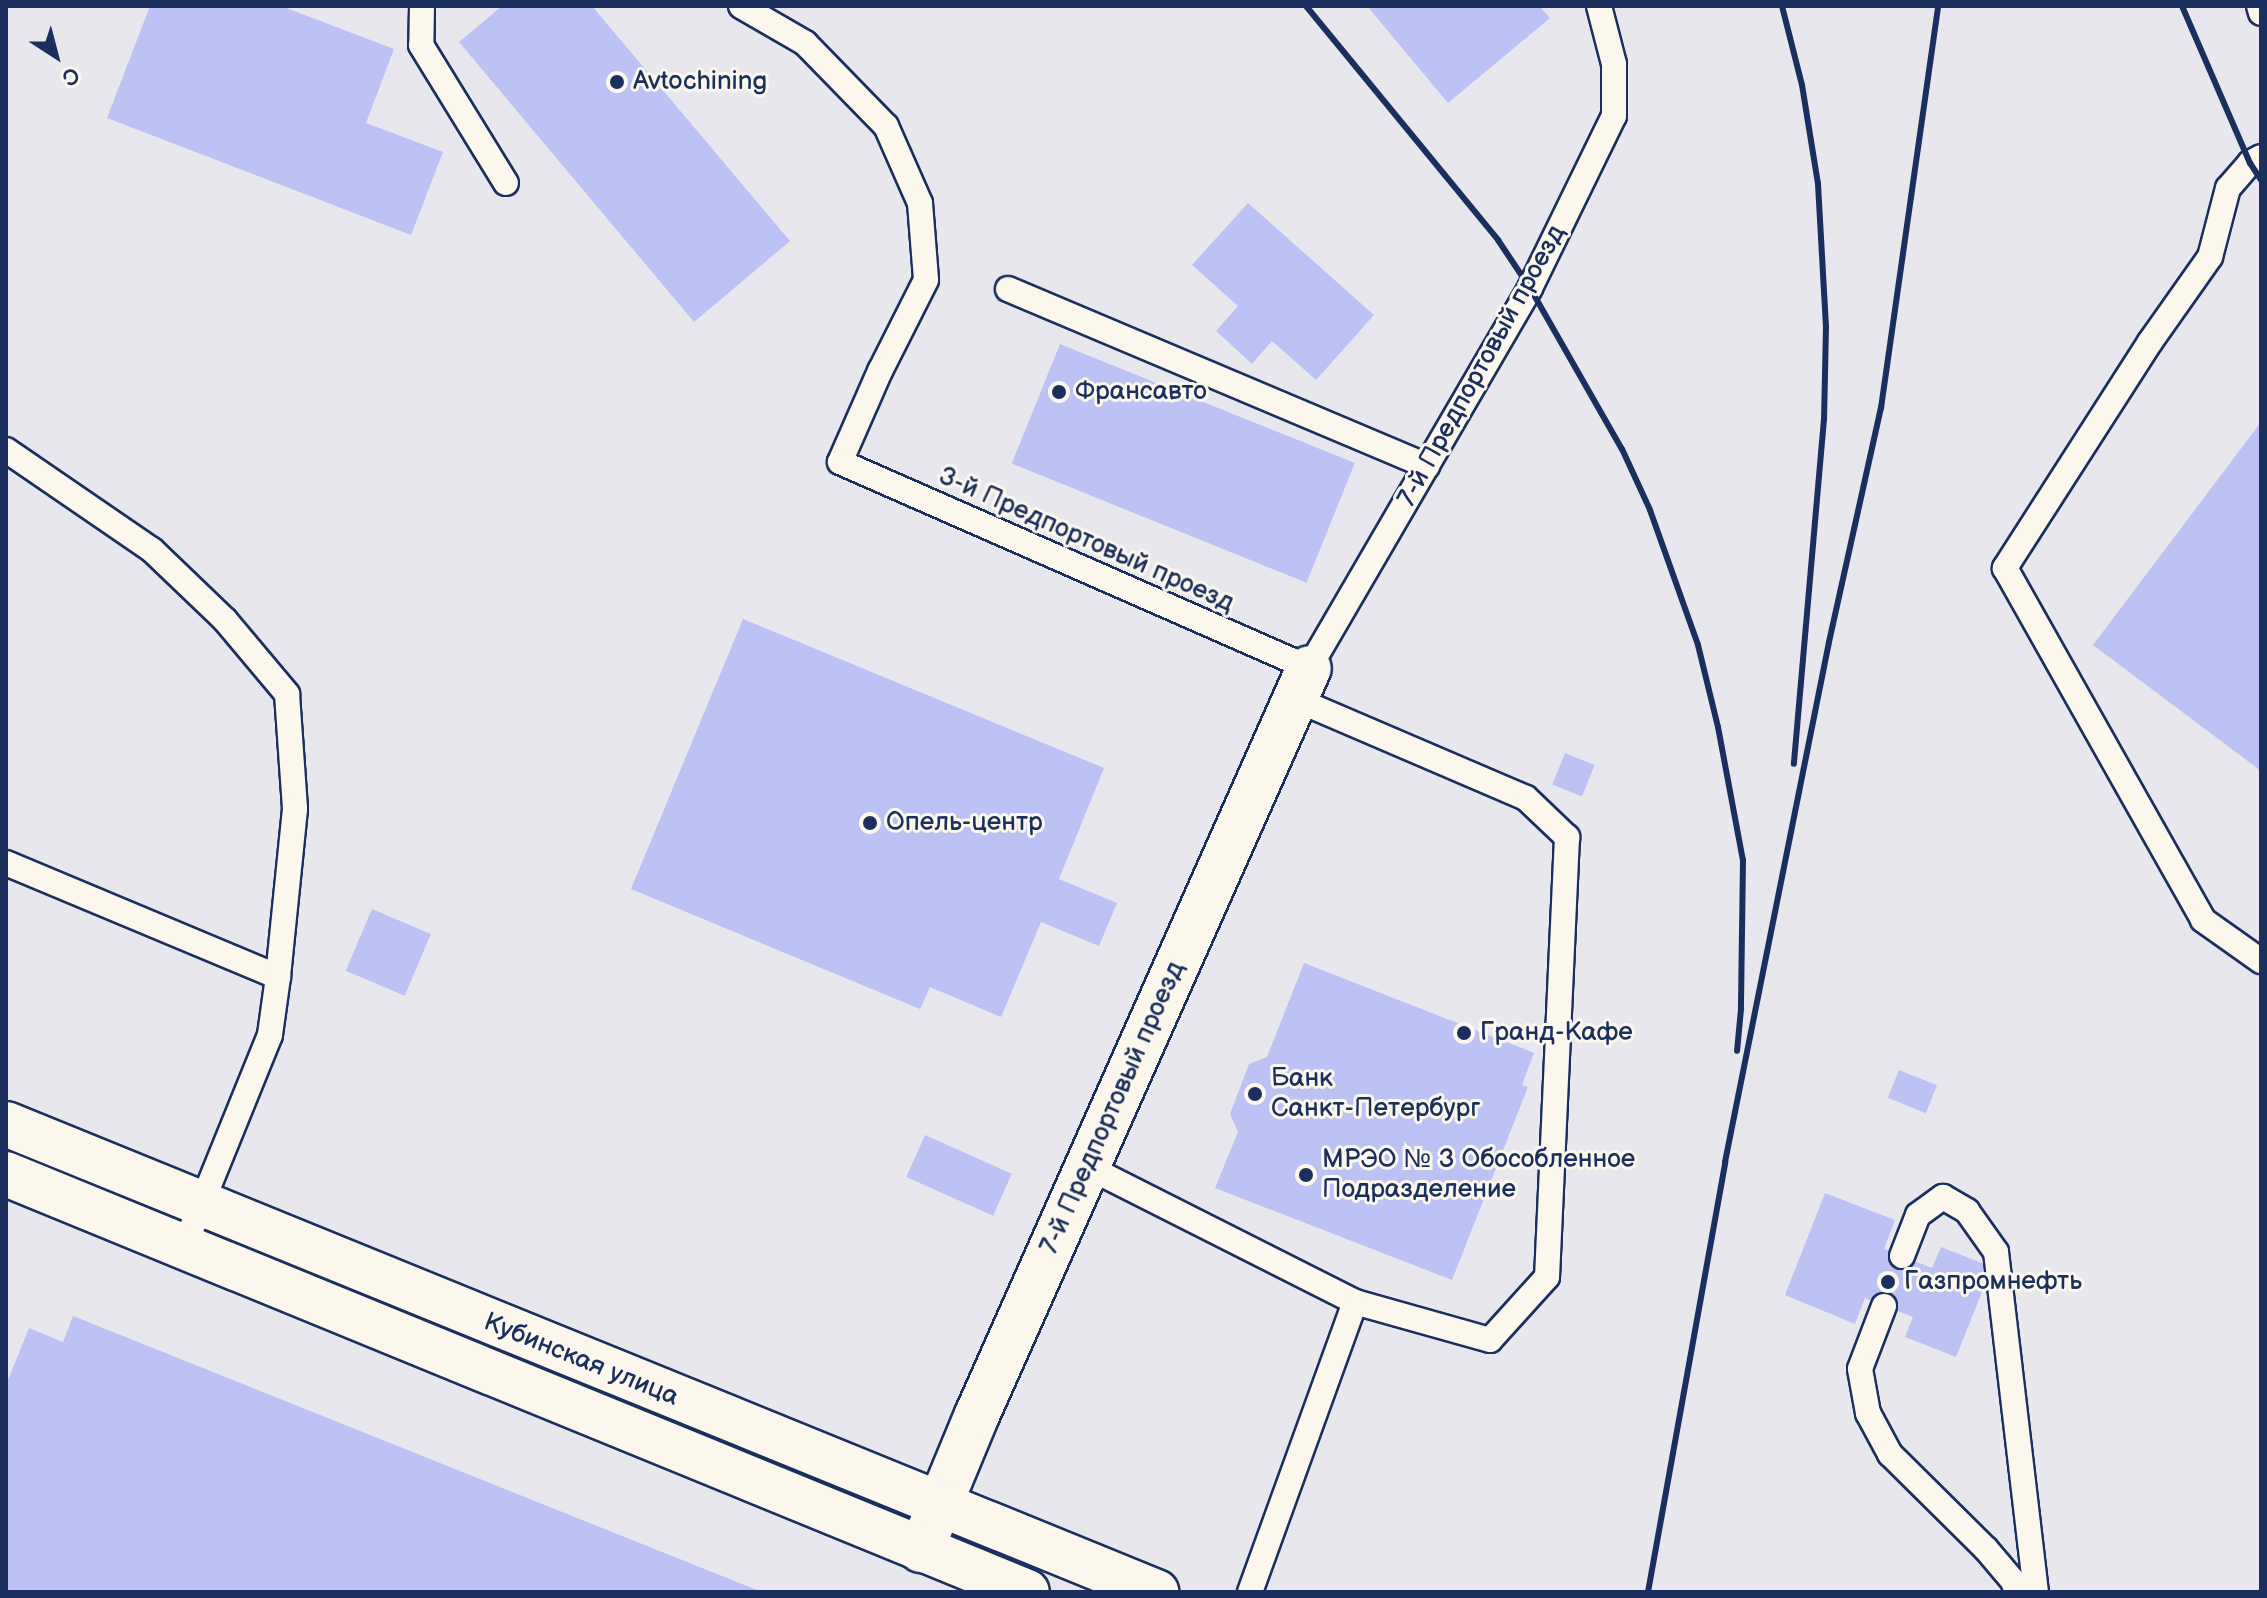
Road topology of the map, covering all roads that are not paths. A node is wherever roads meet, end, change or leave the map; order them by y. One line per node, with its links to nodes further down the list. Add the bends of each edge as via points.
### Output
1 (422, 6): 7 (lane, via 421,45)
2 (741, 6): 11 (lane, 3-й Предпортовый проезд, via 805,43 886,126 920,203 926,280 840,462)
3 (1599, 6): 10 (lane, 7-й Предпортовый проезд, via 1614,64 1614,116 1530,288)
4 (2259, 6): 5 (lane)
5 (2261, 13)
6 (2261, 157): 13 (lane, via 2228,188 2210,257 2005,568 2203,920)
7 (506, 183)
8 (1008, 289): 10 (lane)
9 (6, 450): 14 (lane, via 152,550 225,620 287,694 295,809)
10 (1427, 466): 11 (lane, 7-й Предпортовый проезд)
11 (1302, 684): 16 (main road, 7-й Предпортовый проезд); 21 (lane, 3-й Предпортовый проезд, via 1526,798 1567,837 1547,1277 1490,1340)
12 (6, 863): 14 (lane)
13 (2261, 961)
14 (278, 977): 18 (lane, via 270,1035)
15 (6, 1124): 18 (main road, Кубинская улица)
16 (1086, 1166): 21 (lane); 25 (main road, 7-й Предпортовый проезд)
17 (6, 1174): 19 (main road, Кубинская улица)
18 (200, 1205): 19 (lane); 23 (main road, Кубинская улица)
19 (184, 1247): 24 (main road, Кубинская улица)
20 (1902, 1256): 31 (lane, via 1918,1215 1943,1197 1967,1211 1996,1252)
21 (1355, 1302): 29 (lane)
22 (1884, 1306): 30 (lane, via 1860,1369 1868,1413 1890,1454 1986,1549)
23 (795, 1447): 24 (lane); 25 (main road, Кубинская улица)
24 (778, 1490): 26 (main road, Кубинская улица)
25 (940, 1507): 26 (main road, 7-й Предпортовый проезд); 28 (main road, Кубинская улица)
26 (921, 1550): 27 (main road, Кубинская улица)
27 (1027, 1592)
28 (1156, 1592)
29 (1250, 1592)
30 (2017, 1592)
31 (2036, 1592)

